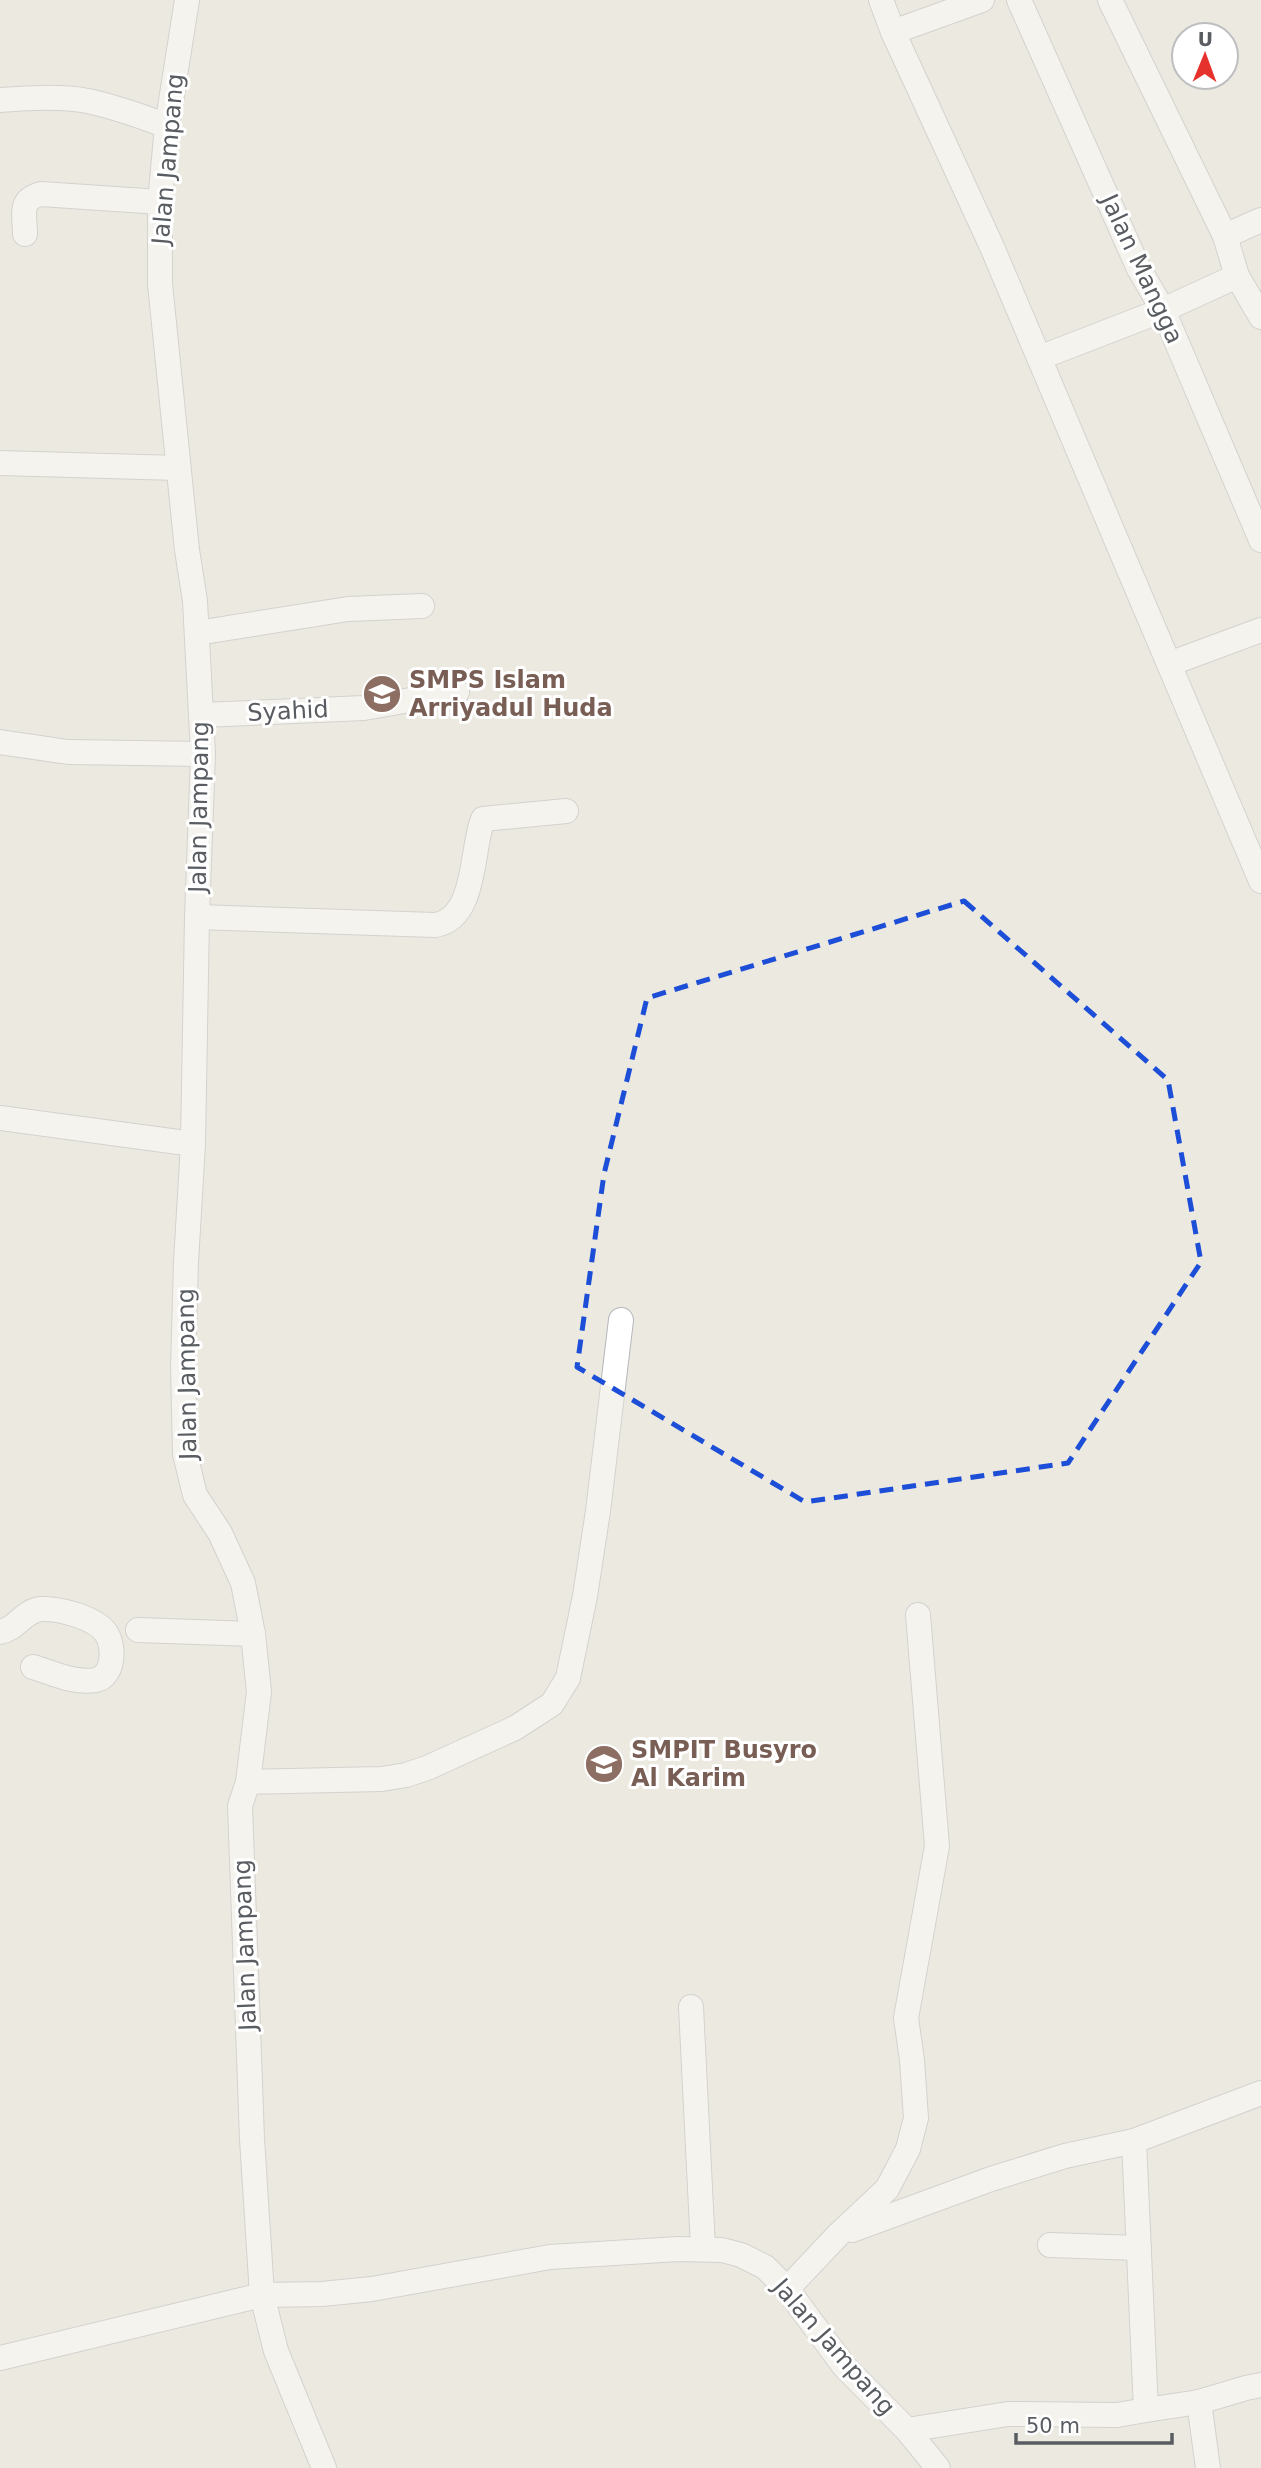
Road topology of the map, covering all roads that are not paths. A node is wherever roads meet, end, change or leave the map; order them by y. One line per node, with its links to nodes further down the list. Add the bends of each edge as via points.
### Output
1 (187, 0): 8 (street, Jalan Jampang)
2 (881, 0): 6 (street)
3 (982, 0): 6 (street)
4 (1019, 0): 14 (street, Jalan Mangga, via 1139,269)
5 (1110, 0): 12 (street)
6 (893, 32): 16 (street)
7 (0, 100): 8 (street, via 85,101)
8 (167, 126): 9 (street, Jalan Jampang)
9 (160, 202): 11 (street, via 41,194 24,204); 18 (street, Jalan Jampang, via 160,284)
10 (1261, 220): 12 (street)
11 (25, 234)
12 (1225, 236): 13 (street)
13 (1237, 276): 14 (street); 15 (street)
14 (1163, 310): 16 (street); 19 (street, Jalan Mangga)
15 (1261, 317)
16 (1039, 358): 23 (street)
17 (0, 463): 18 (street)
18 (178, 468): 22 (street, Jalan Jampang)
19 (1261, 540)
20 (422, 606): 22 (street, via 348,609)
21 (1261, 630): 23 (street)
22 (197, 633): 25 (street, Jalan Jampang)
23 (1169, 664): 29 (street)
24 (457, 692): 25 (street, Syahid, via 363,708)
25 (202, 715): 27 (street, Jalan Jampang)
26 (0, 741): 27 (street, via 68,752)
27 (203, 754): 30 (street, Jalan Jampang)
28 (566, 811): 30 (street, via 483,818 467,892 454,917 442,925)
29 (1261, 881)
30 (197, 918): 32 (street, Jalan Jampang)
31 (0, 1118): 32 (street)
32 (193, 1144): 37 (street, Jalan Jampang, via 186,1262 184,1454 195,1495 220,1533 243,1583)
33 (621, 1320): 39 (street, via 598,1511 568,1678 561,1694 515,1728 406,1775)
34 (918, 1615): 43 (street, via 937,1846 906,2018 916,2118 908,2149 887,2189)
35 (138, 1630): 37 (street)
36 (0, 1632): 38 (street, via 9,1631 40,1609 75,1614 106,1633 111,1663 100,1679 71,1679)
37 (253, 1634): 39 (street, Jalan Jampang, via 259,1692)
38 (33, 1667)
39 (248, 1782): 48 (street, Jalan Jampang, via 240,1806)
40 (691, 2007): 45 (street)
41 (1261, 2094): 42 (street)
42 (1134, 2141): 43 (street, via 991,2179); 46 (street)
43 (838, 2235): 47 (street)
44 (1050, 2245): 46 (street)
45 (703, 2248): 47 (street, Jalan Jampang, via 753,2261); 48 (street, Jalan Jampang, via 550,2257 372,2289)
46 (1139, 2248): 52 (street)
47 (787, 2289): 53 (street, Jalan Jampang, via 844,2365)
48 (262, 2295): 49 (street); 54 (street, via 276,2351)
49 (0, 2358)
50 (1261, 2385): 51 (street)
51 (1199, 2402): 52 (street); 56 (street)
52 (1146, 2410): 53 (street, via 1117,2415 1008,2413)
53 (907, 2430): 55 (street, Jalan Jampang)
54 (324, 2468)
55 (938, 2468)
56 (1208, 2468)

